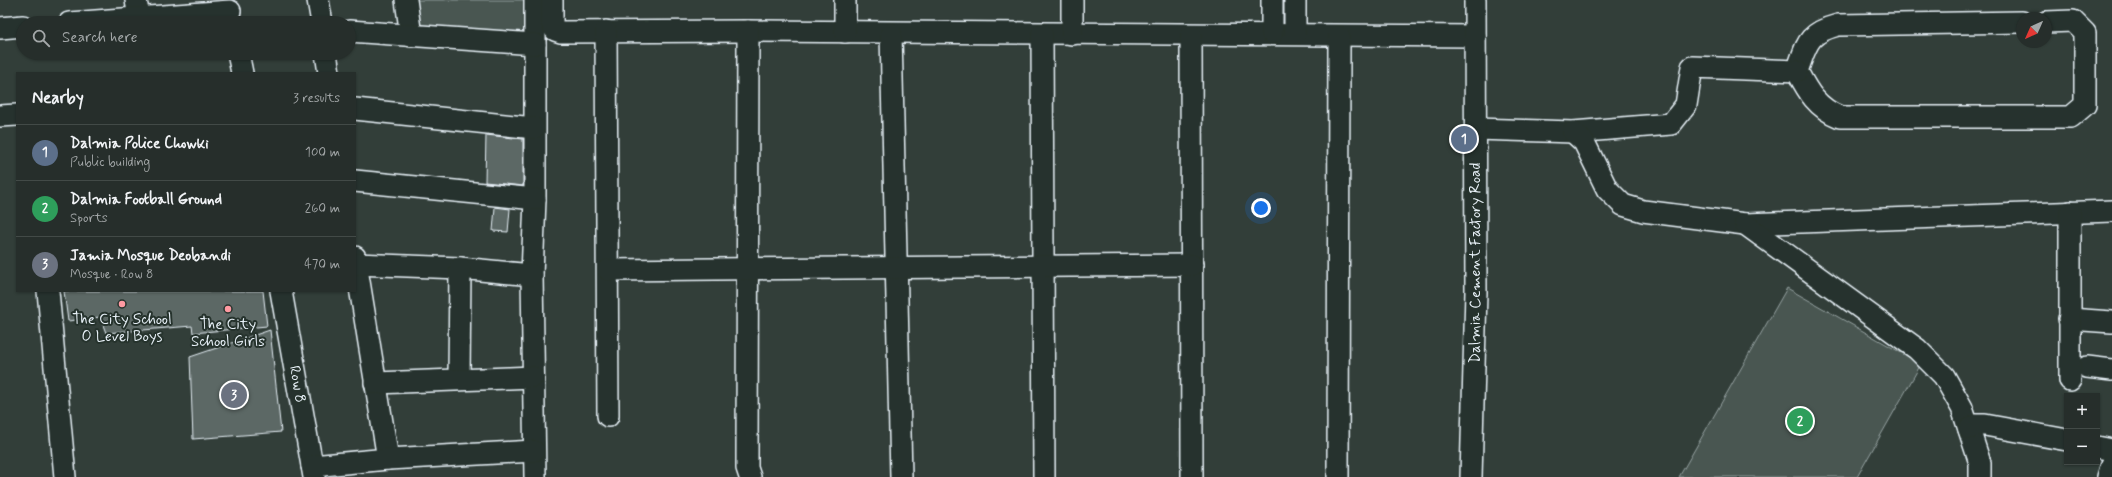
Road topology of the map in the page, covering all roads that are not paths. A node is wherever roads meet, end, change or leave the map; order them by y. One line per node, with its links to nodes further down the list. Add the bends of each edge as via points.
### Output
1 (318, 0): 13 (street)
2 (406, 0): 28 (street)
3 (535, 0): 31 (street)
4 (552, 0): 18 (street, via 552,24 555,30)
5 (845, 0): 21 (street)
6 (1072, 0): 24 (street)
7 (1272, 0): 25 (street)
8 (1295, 0): 26 (street)
9 (1475, 0): 30 (street, Dalmia Cement Factory Road)
10 (138, 9): 11 (street); 12 (street)
11 (230, 11)
12 (104, 16)
13 (321, 16)
14 (2016, 22): 34 (street, via 1838,25 1823,29 1809,40)
15 (2052, 22): 34 (street, via 2073,21 2086,33 2085,105 2071,117 1840,116 1827,112 1809,94)
16 (16, 27): 17 (street)
17 (0, 28)
18 (606, 31): 19 (street); 55 (street)
19 (748, 31): 21 (street); 54 (street)
20 (356, 32): 28 (street)
21 (845, 32): 22 (street)
22 (891, 33): 23 (street); 51 (street)
23 (1042, 34): 24 (street); 50 (street)
24 (1072, 34): 27 (street)
25 (1272, 34): 26 (street); 27 (street)
26 (1295, 34): 29 (street)
27 (1191, 35): 49 (street)
28 (411, 36): 31 (street)
29 (1339, 36): 30 (street); 81 (street)
30 (1475, 36): 41 (street, Dalmia Cement Factory Road)
31 (535, 44): 40 (street)
32 (239, 60): 35 (street)
33 (327, 60): 36 (street)
34 (1797, 71): 42 (street, via 1692,67 1686,105 1670,124)
35 (242, 72)
36 (329, 72)
37 (356, 109): 40 (street)
38 (16, 115): 39 (street)
39 (0, 116)
40 (534, 128): 44 (street)
41 (1476, 128): 42 (street); 83 (street, Dalmia Cement Factory Road, via 1476,292)
42 (1573, 132): 47 (street, via 1584,142 1607,189 1623,205 1643,211)
43 (356, 181): 44 (street)
44 (535, 199): 56 (street)
45 (2112, 211): 46 (street)
46 (2070, 212): 47 (street); 59 (street)
47 (1745, 224): 68 (street, via 1917,349 1944,376 1962,408)
48 (356, 262): 53 (street)
49 (1192, 265): 50 (street); 80 (street)
50 (1043, 266): 51 (street); 79 (street)
51 (896, 267): 54 (street); 78 (street)
52 (356, 268): 66 (street)
53 (460, 268): 56 (street); 64 (street)
54 (748, 268): 55 (street); 77 (street, via 746,468)
55 (608, 270): 67 (street)
56 (532, 275): 63 (street)
57 (48, 292): 75 (street)
58 (281, 292): 74 (street, Row 8)
59 (2069, 319): 60 (street); 65 (street)
60 (2112, 322)
61 (2087, 367): 62 (street)
62 (2112, 370)
63 (533, 377): 64 (street); 70 (street)
64 (459, 378): 66 (street)
65 (2070, 380)
66 (375, 382): 72 (street)
67 (608, 416)
68 (1969, 429): 69 (street, via 1976,425 1985,425); 84 (street, via 1980,463)
69 (2064, 439)
70 (534, 451): 72 (street); 76 (street)
71 (2100, 451): 73 (street)
72 (388, 459): 74 (street)
73 (2111, 466)
74 (313, 472)
75 (65, 477)
76 (535, 477)
77 (750, 477)
78 (900, 477)
79 (1044, 477)
80 (1192, 477)
81 (1338, 477)
82 (1465, 477): 83 (street)
83 (1471, 477)
84 (1980, 477)

